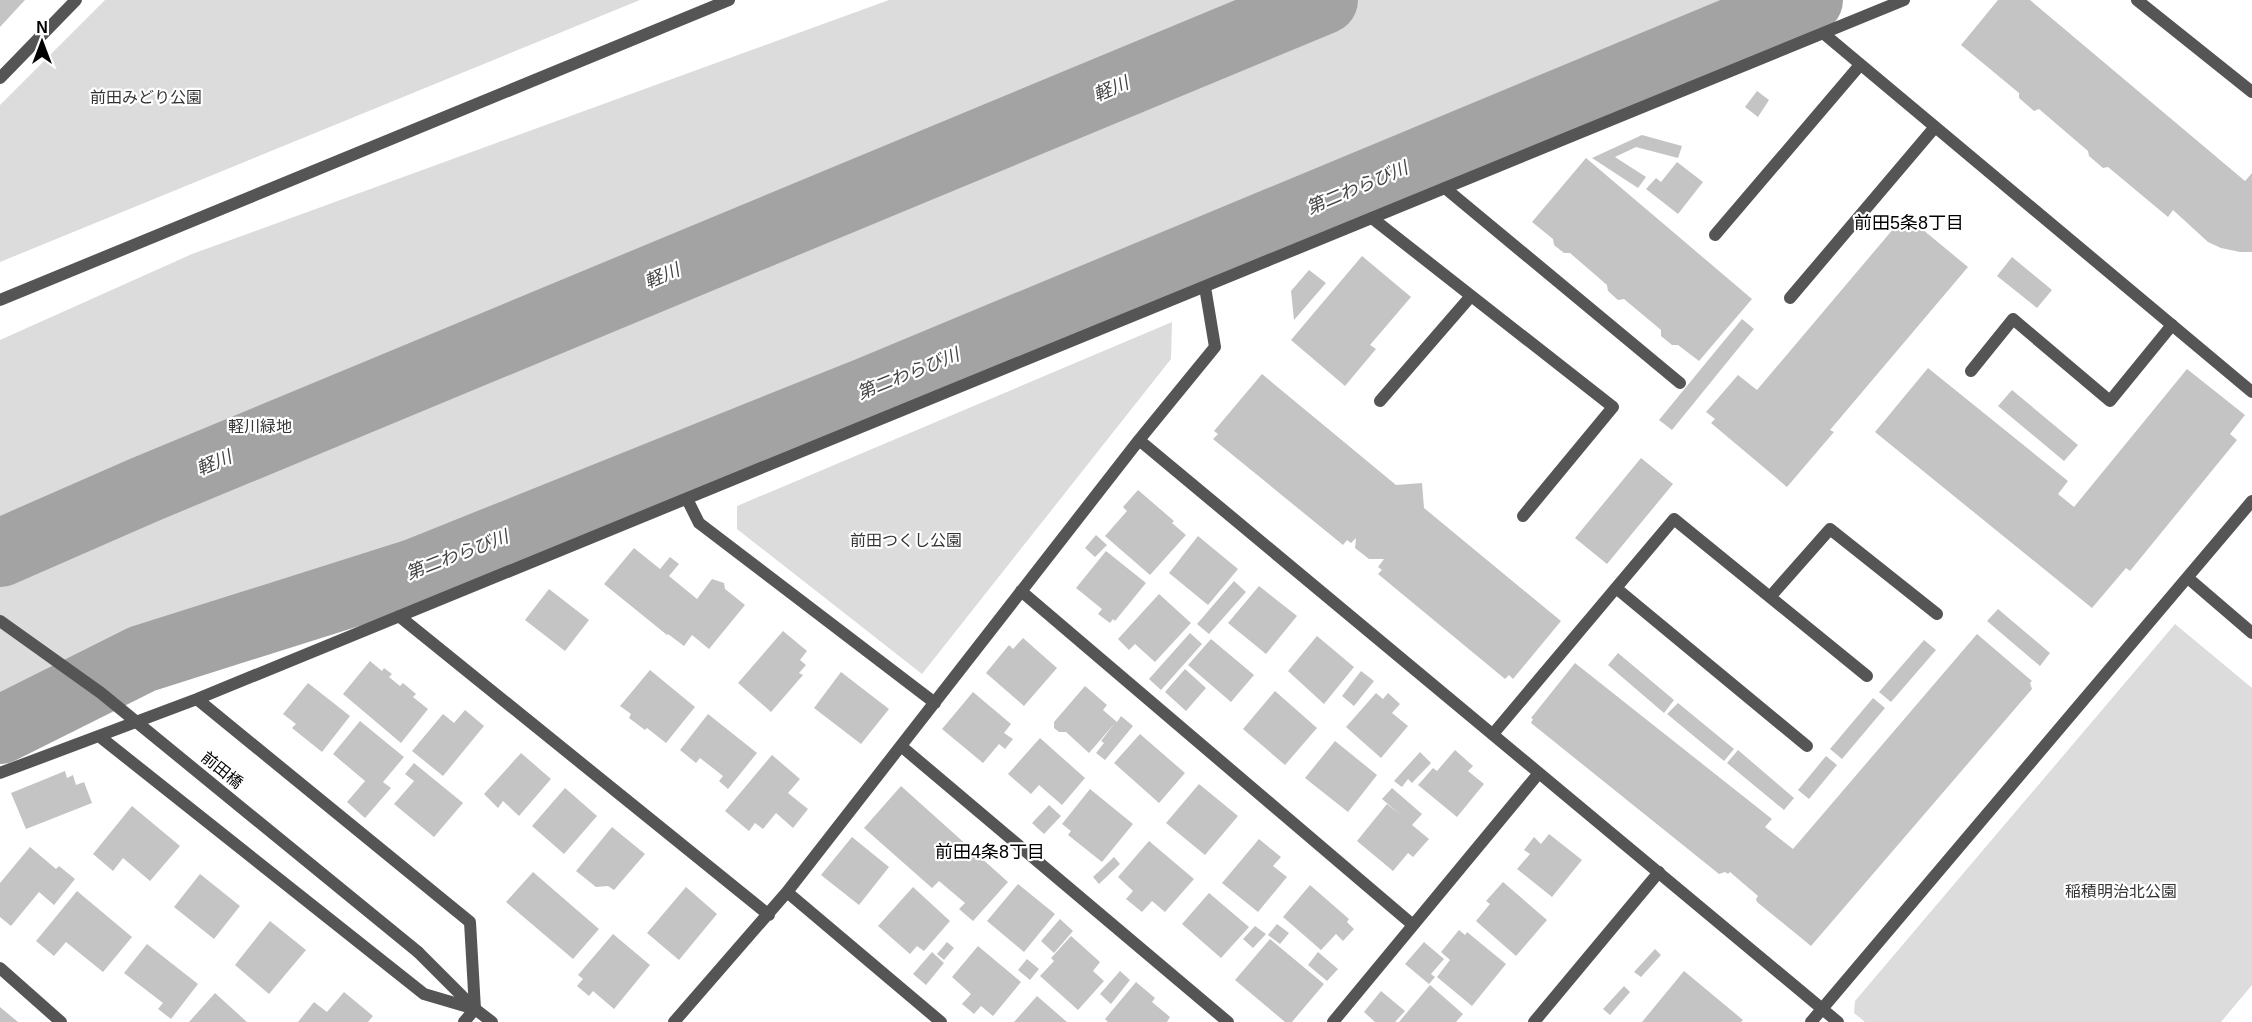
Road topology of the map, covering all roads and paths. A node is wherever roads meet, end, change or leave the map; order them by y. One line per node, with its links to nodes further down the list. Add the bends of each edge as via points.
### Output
1 (76, 0): 7 (street)
2 (729, 0): 16 (street)
3 (1904, 0): 5 (street)
4 (2137, 0): 8 (street)
5 (1823, 33): 6 (street); 10 (street)
6 (1860, 65): 9 (street); 12 (street)
7 (0, 78)
8 (2252, 92)
9 (1935, 127): 15 (street); 17 (street)
10 (1446, 188): 11 (street); 19 (street)
11 (1372, 218): 13 (street); 14 (street)
12 (1715, 235)
13 (1205, 287): 22 (street, via 1215,347); 23 (street)
14 (1471, 296): 21 (street); 25 (street, via 1613,407)
15 (1790, 298)
16 (0, 300)
17 (2172, 325): 18 (street, via 2110,401 2013,319); 20 (street)
18 (1971, 371)
19 (1680, 383)
20 (2252, 392)
21 (1380, 401)
22 (1139, 440): 28 (street); 37 (street)
23 (687, 499): 31 (street); 36 (street, via 699,523)
24 (2252, 501): 26 (street)
25 (1523, 516)
26 (2188, 578): 33 (street); 49 (street)
27 (1616, 588): 29 (street, via 1674,519); 37 (street); 40 (street)
28 (1021, 591): 36 (street); 46 (street)
29 (1770, 597): 30 (street, via 1830,529); 34 (street)
30 (1937, 614)
31 (399, 616): 35 (street); 45 (street)
32 (0, 621): 48 (street, 前田橋, bridge, via 101,693 418,952)
33 (2252, 633)
34 (1867, 676)
35 (197, 699): 38 (street); 48 (street, via 470,922)
36 (935, 703): 39 (street)
37 (1493, 734): 41 (street)
38 (99, 736): 42 (street); 48 (street, via 424,994)
39 (901, 746): 44 (street); 55 (street)
40 (1807, 746)
41 (1539, 772): 43 (street); 46 (street)
42 (0, 773)
43 (1659, 872): 49 (street); 57 (street)
44 (787, 892): 45 (street); 54 (street)
45 (769, 915): 53 (street)
46 (1413, 925): 56 (street)
47 (0, 968): 50 (street)
48 (475, 1009): 51 (street); 52 (street)
49 (1823, 1009): 58 (street); 59 (street)
50 (61, 1022)
51 (464, 1022)
52 (492, 1022)
53 (674, 1022)
54 (942, 1022)
55 (1228, 1022)
56 (1333, 1022)
57 (1534, 1022)
58 (1811, 1022)
59 (1838, 1022)

